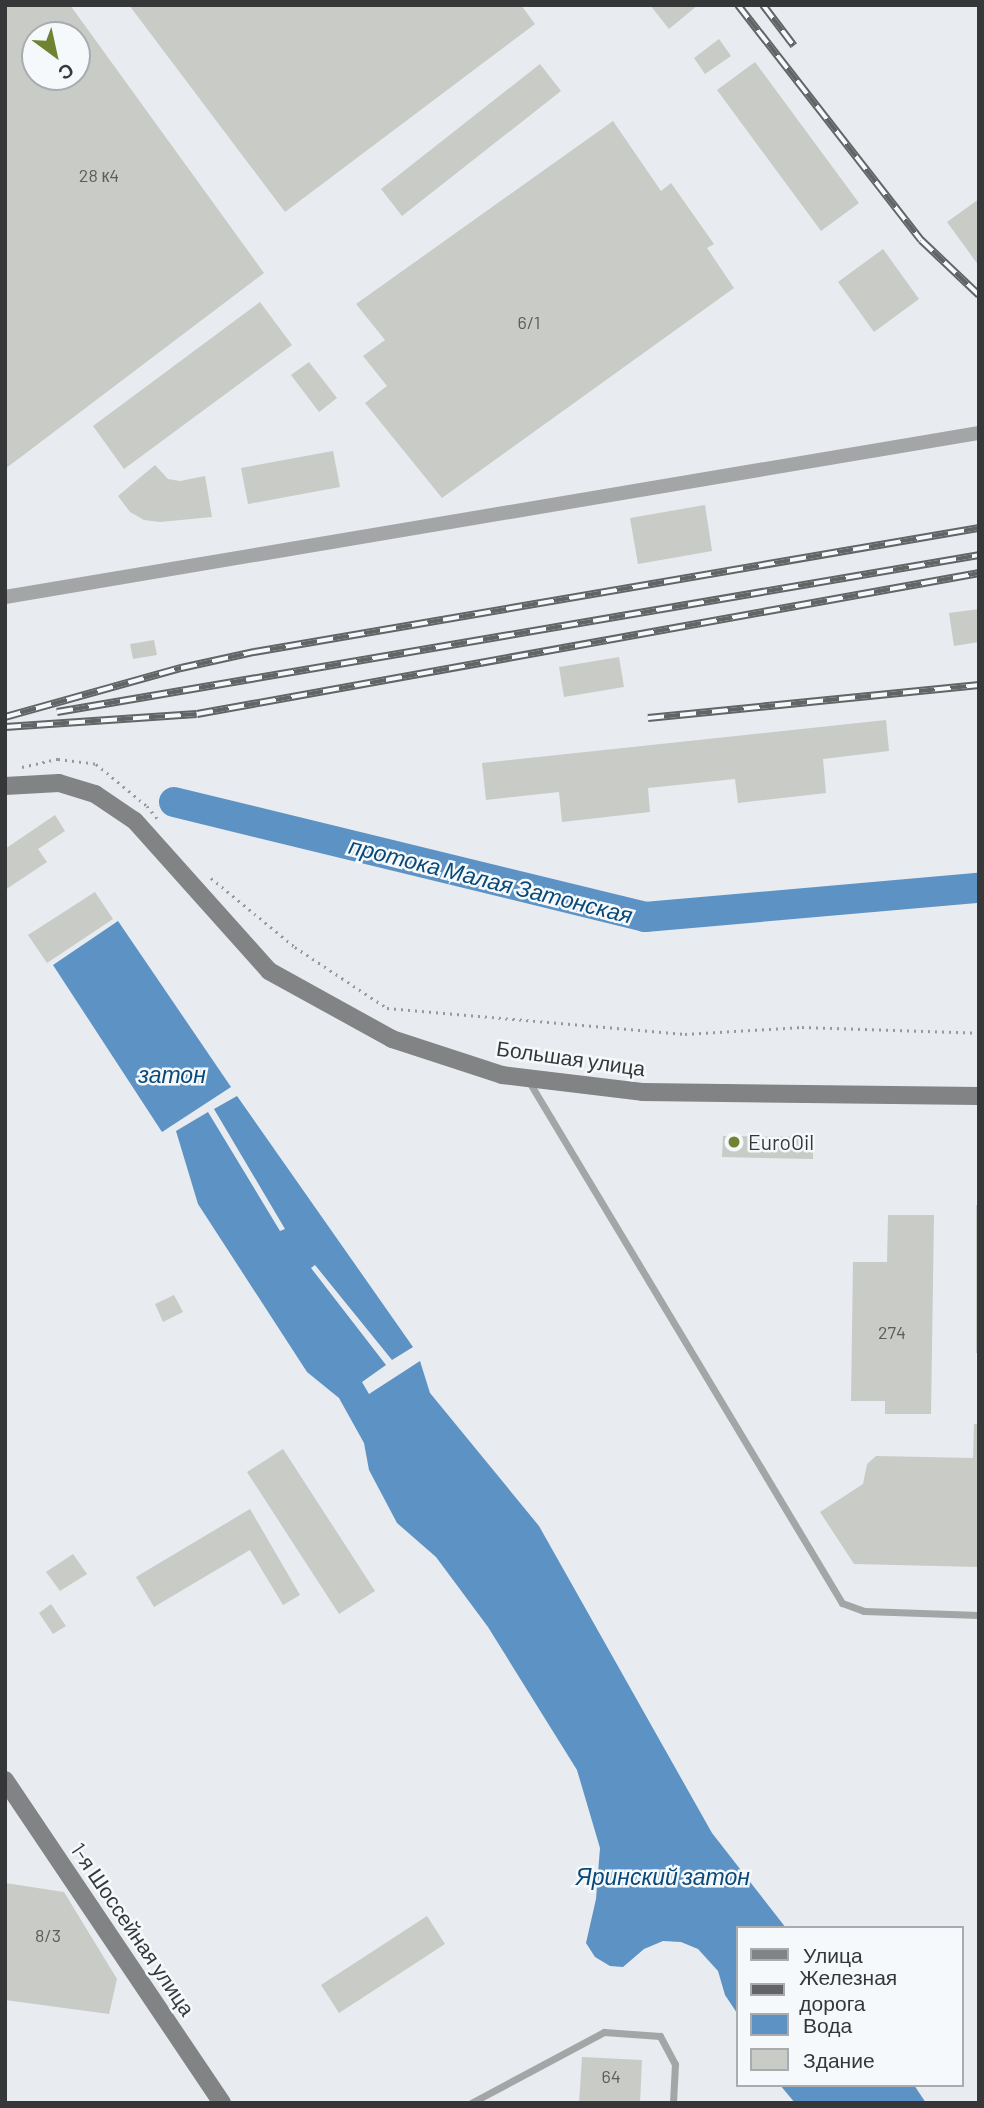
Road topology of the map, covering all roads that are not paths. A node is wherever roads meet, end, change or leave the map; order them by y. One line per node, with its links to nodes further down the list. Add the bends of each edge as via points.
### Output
1 (979, 433): 2 (street)
2 (5, 597)
3 (5, 786): 4 (main road, Большая улица, via 59,783 95,794 135,821 269,971 391,1038 502,1075)
4 (526, 1078): 5 (main road, Большая улица, via 642,1092); 6 (lane, via 842,1603 864,1611)
5 (979, 1096)
6 (979, 1615)
7 (5, 1780): 8 (main road, 1-я Шоссейная улица)
8 (222, 2103)
9 (471, 2103): 10 (lane, via 604,2032 660,2036 675,2064)
10 (673, 2103)

